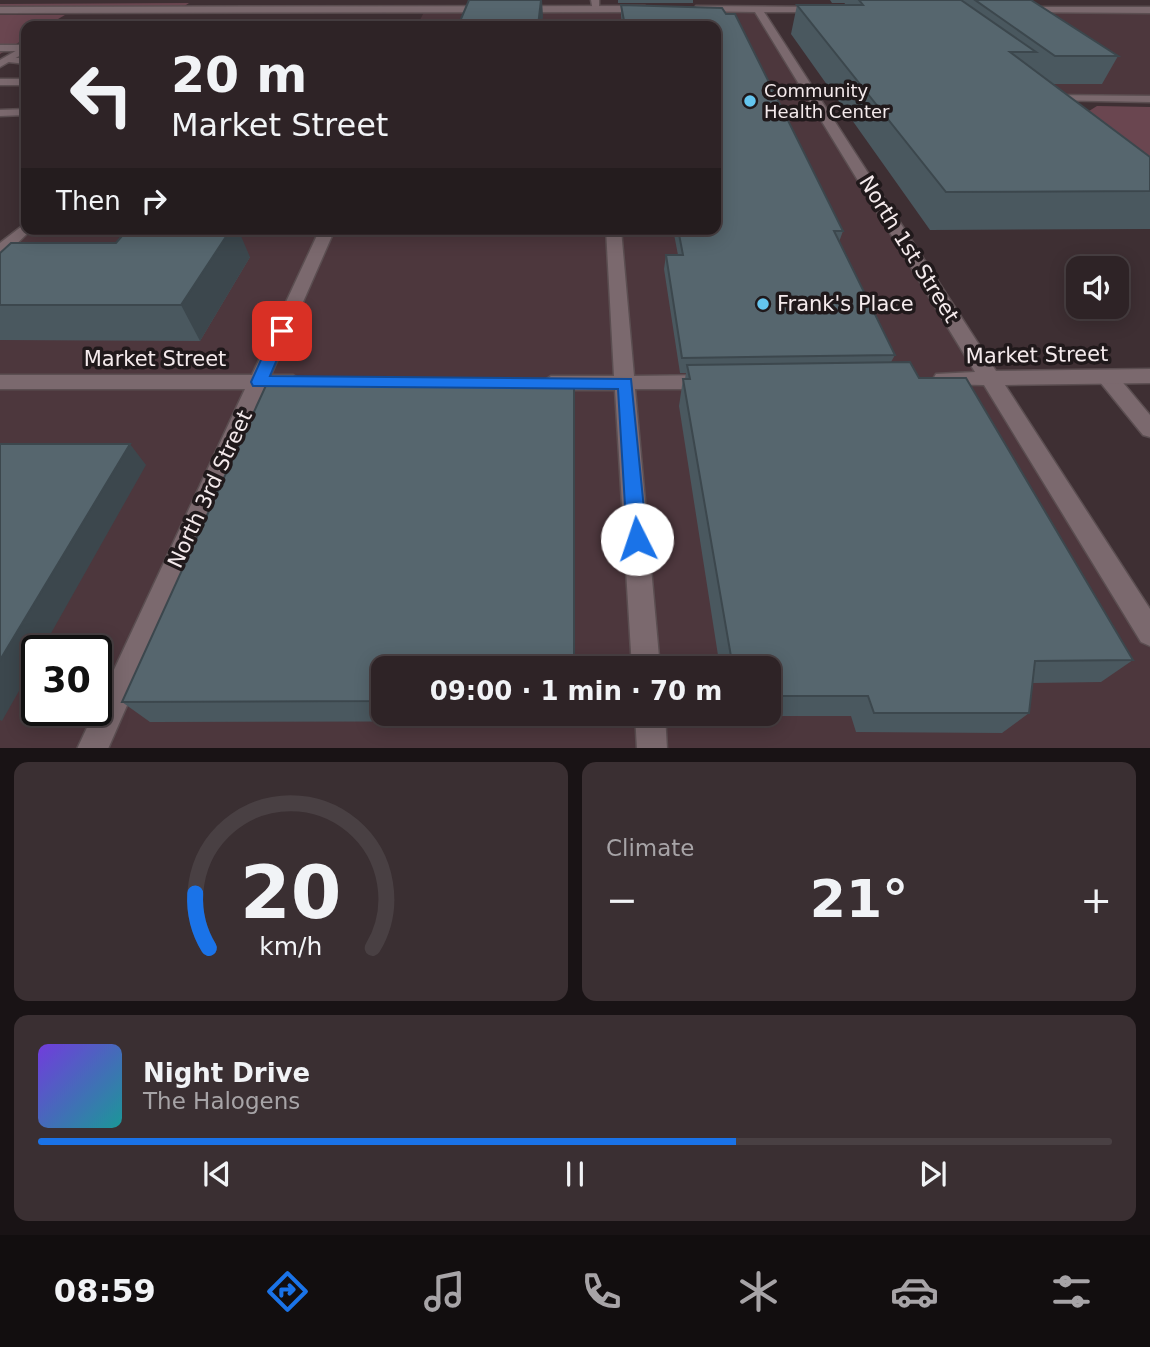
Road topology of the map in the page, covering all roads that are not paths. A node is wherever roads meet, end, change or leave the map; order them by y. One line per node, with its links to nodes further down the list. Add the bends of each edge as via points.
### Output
1 (424, 9): 2 (street); 9 (street)
2 (596, 9): 3 (street)
3 (650, 9)
4 (690, 9): 5 (street)
5 (758, 9): 6 (street); 33 (street, North 1st Street)
6 (826, 9)
7 (0, 10): 8 (street)
8 (88, 10): 9 (street); 13 (street)
9 (253, 10): 12 (street)
10 (1016, 10): 11 (street)
11 (1150, 10)
12 (244, 18)
13 (70, 21)
14 (0, 48): 15 (street)
15 (21, 48)
16 (21, 51): 18 (street)
17 (21, 61): 18 (street)
18 (2, 63)
19 (0, 82): 20 (street)
20 (21, 82)
21 (1039, 90): 22 (street)
22 (1050, 98): 23 (street); 26 (street)
23 (1150, 99)
24 (0, 113): 25 (street)
25 (21, 113)
26 (1070, 114)
27 (21, 232): 30 (street)
28 (325, 235): 36 (street, North 3rd Street)
29 (613, 235): 40 (street)
30 (0, 251)
31 (1150, 376): 32 (street, Market Street)
32 (1107, 377): 33 (street, Market Street); 41 (street)
33 (990, 379): 34 (street, Market Street); 42 (street, North 1st Street)
34 (923, 380)
35 (0, 382): 36 (street, Market Street)
36 (259, 382): 37 (street, Market Street); 45 (street, North 3rd Street)
37 (313, 382)
38 (733, 382): 40 (street)
39 (530, 383): 40 (street)
40 (625, 383): 43 (street)
41 (1150, 429)
42 (1150, 633)
43 (645, 656)
44 (651, 726): 46 (street)
45 (92, 748)
46 (652, 748)

